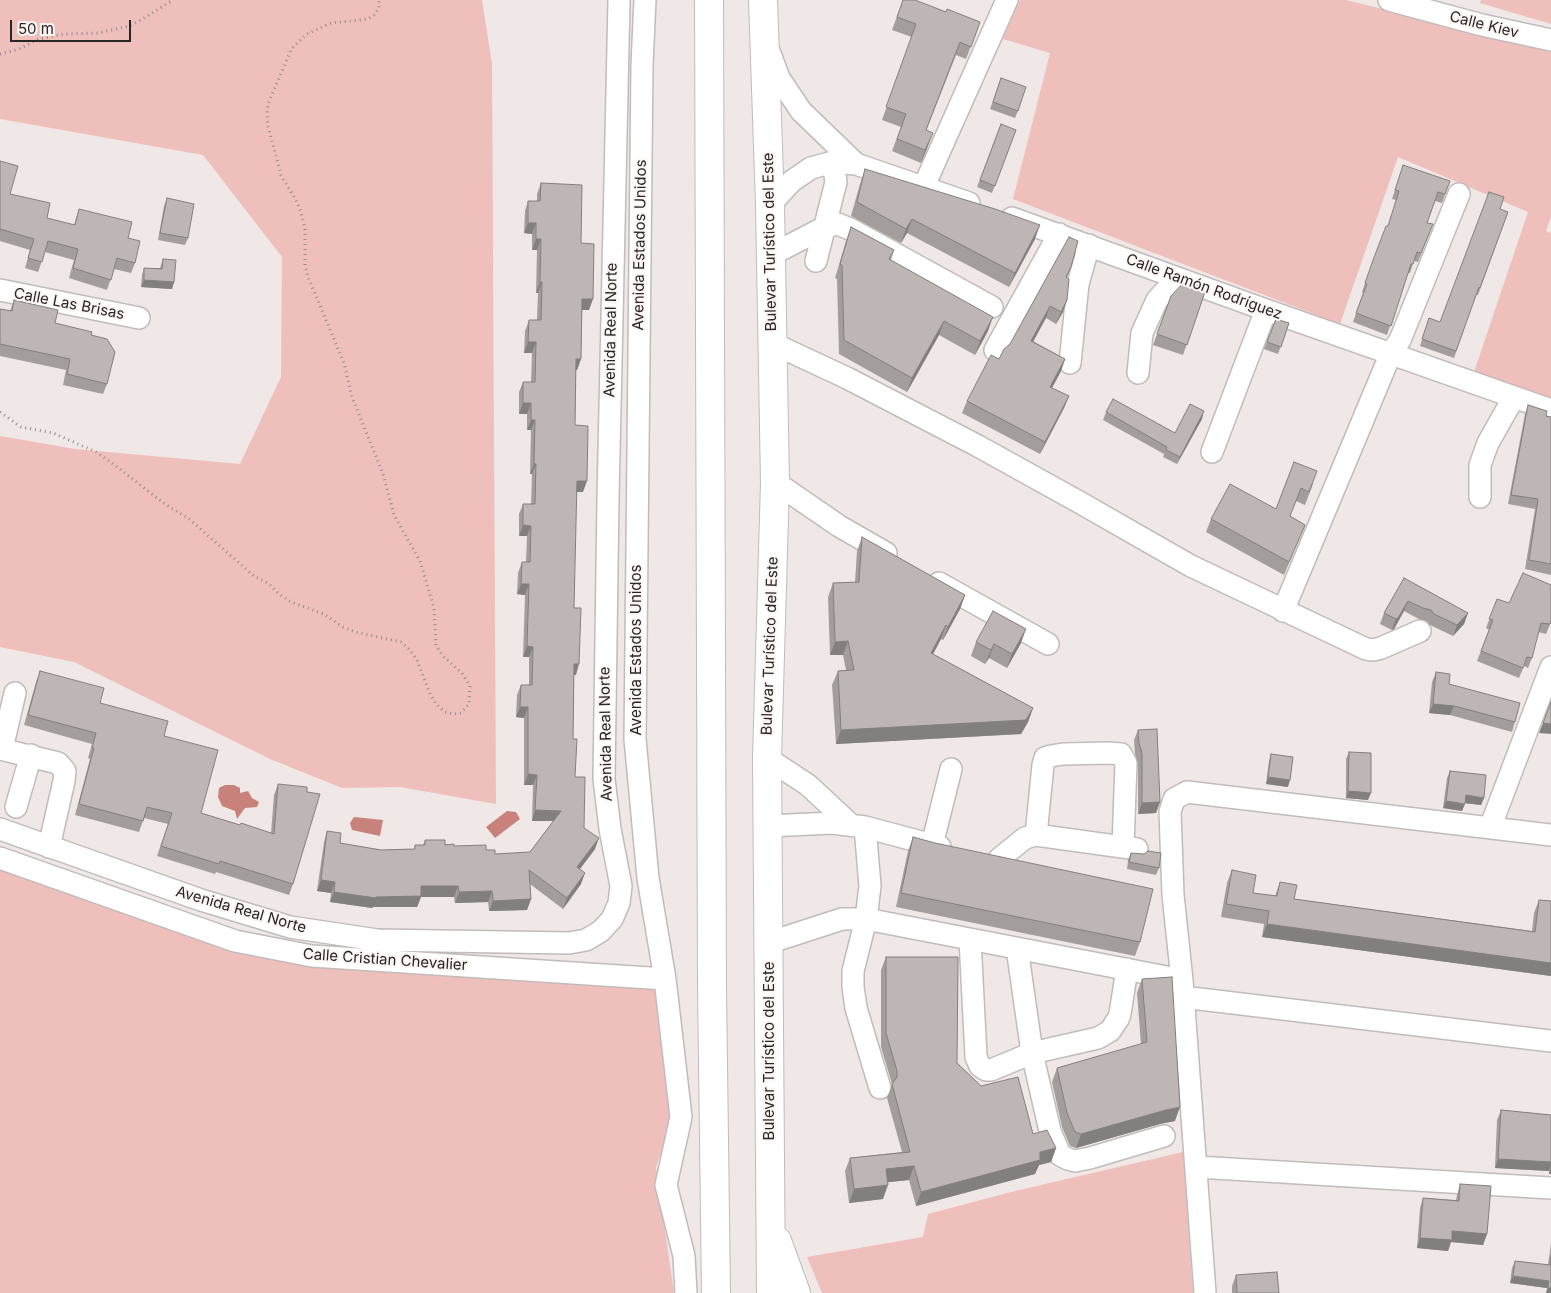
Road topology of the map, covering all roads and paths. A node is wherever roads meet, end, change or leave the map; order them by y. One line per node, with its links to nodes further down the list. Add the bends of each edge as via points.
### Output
1 (173, 0): 11 (path, via 128,26 98,33 39,39)
2 (380, 0): 34 (path, via 379,8 368,19 331,23 307,34 296,44 268,104 268,126 282,175 302,212 308,277 344,363 352,397 383,474 394,516 420,561 434,608 436,646 470,686 469,704 461,713 445,712 436,704 417,660 400,642 355,632 324,614 291,602 254,576 188,518 96,452 53,433 21,427)
3 (619, 0): 55 (street, Avenida Real Norte, via 604,780 621,886 619,903 612,918 601,931 586,940 569,943 378,940 290,927 201,900)
4 (646, 0): 64 (street, Avenida Estados Unidos, via 642,66 635,740 648,878)
5 (709, 0): 74 (highway)
6 (763, 0): 9 (highway, Bulevar Turístico del Este)
7 (1007, 0): 14 (street)
8 (1389, 0): 10 (street, Calle Kiev)
9 (764, 40): 13 (street, via 779,78 801,111); 16 (highway, Bulevar Turístico del Este)
10 (1551, 40)
11 (0, 54)
12 (833, 162): 13 (street); 16 (street, via 811,168 792,181); 17 (street, via 836,182)
13 (856, 164): 14 (street, Calle Ramón Rodríguez)
14 (924, 186): 18 (street, Calle Ramón Rodríguez)
15 (1460, 194): 29 (street, via 1400,340)
16 (770, 206): 20 (highway, Bulevar Turístico del Este)
17 (825, 226): 20 (street); 21 (street); 24 (street, via 838,224 852,230)
18 (1059, 234): 19 (street, Calle Ramón Rodríguez); 28 (street)
19 (1089, 245): 22 (street, Calle Ramón Rodríguez); 30 (street, via 1078,284)
20 (771, 255): 27 (highway, Bulevar Turístico del Este)
21 (816, 261)
22 (1177, 278): 25 (street, Calle Ramón Rodríguez); 31 (street, via 1157,300 1142,332)
23 (0, 290): 26 (street, Calle Las Brisas)
24 (992, 307)
25 (1266, 310): 29 (street, Calle Ramón Rodríguez); 35 (street)
26 (139, 318)
27 (772, 343): 36 (highway, Bulevar Turístico del Este); 38 (street, via 943,428 1191,566)
28 (995, 350)
29 (1391, 353): 32 (street, Calle Ramón Rodríguez); 38 (street)
30 (1070, 363)
31 (1138, 373)
32 (1514, 397): 33 (street, Calle Ramón Rodríguez); 37 (street, via 1488,443 1480,465)
33 (1551, 410)
34 (0, 412)
35 (1212, 452)
36 (775, 482): 40 (street, via 838,526); 45 (highway, Bulevar Turístico del Este)
37 (1480, 497)
38 (1283, 611): 39 (street, via 1366,649 1381,648)
39 (1420, 632)
40 (1048, 644)
41 (1551, 667): 50 (street)
42 (15, 693): 43 (street)
43 (1, 749): 44 (street)
44 (31, 755): 47 (street); 55 (street, via 60,763 65,770)
45 (767, 758): 48 (highway, Bulevar Turístico del Este); 49 (street, via 808,785)
46 (951, 769): 54 (street)
47 (16, 807)
48 (768, 826): 49 (street, via 832,823); 61 (highway, Bulevar Turístico del Este)
49 (858, 826): 54 (street); 59 (street, via 870,886)
50 (1490, 828): 53 (street); 65 (street, via 1187,792 1174,799 1170,812 1163,893)
51 (0, 829): 55 (street, Avenida Real Norte)
52 (1036, 835): 52 (street, via 1045,758 1063,754 1121,754 1126,763 1130,848); 56 (street)
53 (1551, 835)
54 (932, 845): 56 (street)
55 (49, 846)
56 (980, 855): 58 (street)
57 (0, 858): 64 (street, Calle Cristian Chevalier, via 235,941 312,956)
58 (1028, 865)
59 (866, 920): 60 (street); 61 (street, via 842,919); 68 (street, via 853,971 853,987 856,1008)
60 (970, 939): 62 (street); 67 (street, via 976,1056 980,1066 991,1070)
61 (768, 943): 72 (highway, Bulevar Turístico del Este)
62 (1017, 948): 63 (street); 67 (street)
63 (1127, 969): 65 (street); 67 (street, via 1120,1014 1110,1031 1098,1038)
64 (665, 979): 73 (street, Avenida Estados Unidos, via 681,1117 666,1184 684,1256)
65 (1183, 988): 66 (street); 70 (street)
66 (1551, 1040)
67 (1032, 1053): 69 (street, via 1050,1132 1060,1155 1075,1161)
68 (880, 1088)
69 (1164, 1136)
70 (1197, 1166): 71 (street); 77 (street)
71 (1551, 1188)
72 (770, 1222): 75 (highway, Bulevar Turístico del Este); 76 (highway)
73 (686, 1293)
74 (716, 1293)
75 (771, 1293)
76 (796, 1293)
77 (1205, 1293)

